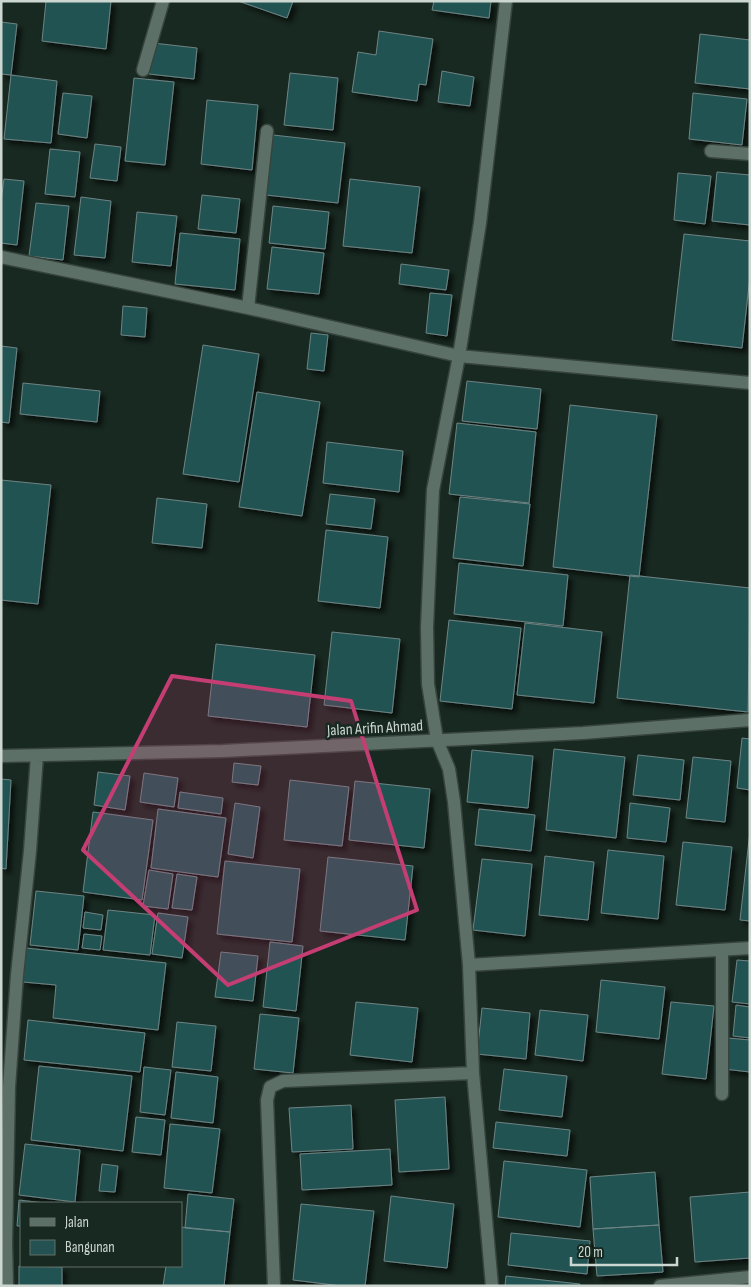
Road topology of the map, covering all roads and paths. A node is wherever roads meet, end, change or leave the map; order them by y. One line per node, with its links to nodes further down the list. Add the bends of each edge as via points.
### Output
1 (163, 1): 3 (street)
2 (506, 1): 9 (street, via 480,224)
3 (143, 70)
4 (267, 131): 8 (street)
5 (711, 151): 6 (street)
6 (750, 154)
7 (1, 257): 8 (street)
8 (248, 308): 9 (street)
9 (458, 356): 10 (street); 12 (street, via 433,490 427,627 428,675)
10 (750, 383)
11 (750, 720): 12 (street, Jalan Arifin Ahmad)
12 (437, 740): 14 (street, Jalan Arifin Ahmad); 17 (street, via 449,769 454,802)
13 (1, 756): 14 (street, Jalan Arifin Ahmad)
14 (37, 756): 21 (street, via 9,1087)
15 (750, 948): 16 (street)
16 (722, 950): 17 (street); 19 (street)
17 (468, 965): 18 (street)
18 (473, 1073): 22 (street, via 283,1081 270,1087 267,1100); 23 (street)
19 (722, 1094)
20 (750, 1277): 24 (street)
21 (7, 1286)
22 (274, 1286)
23 (492, 1286)
24 (660, 1286)

